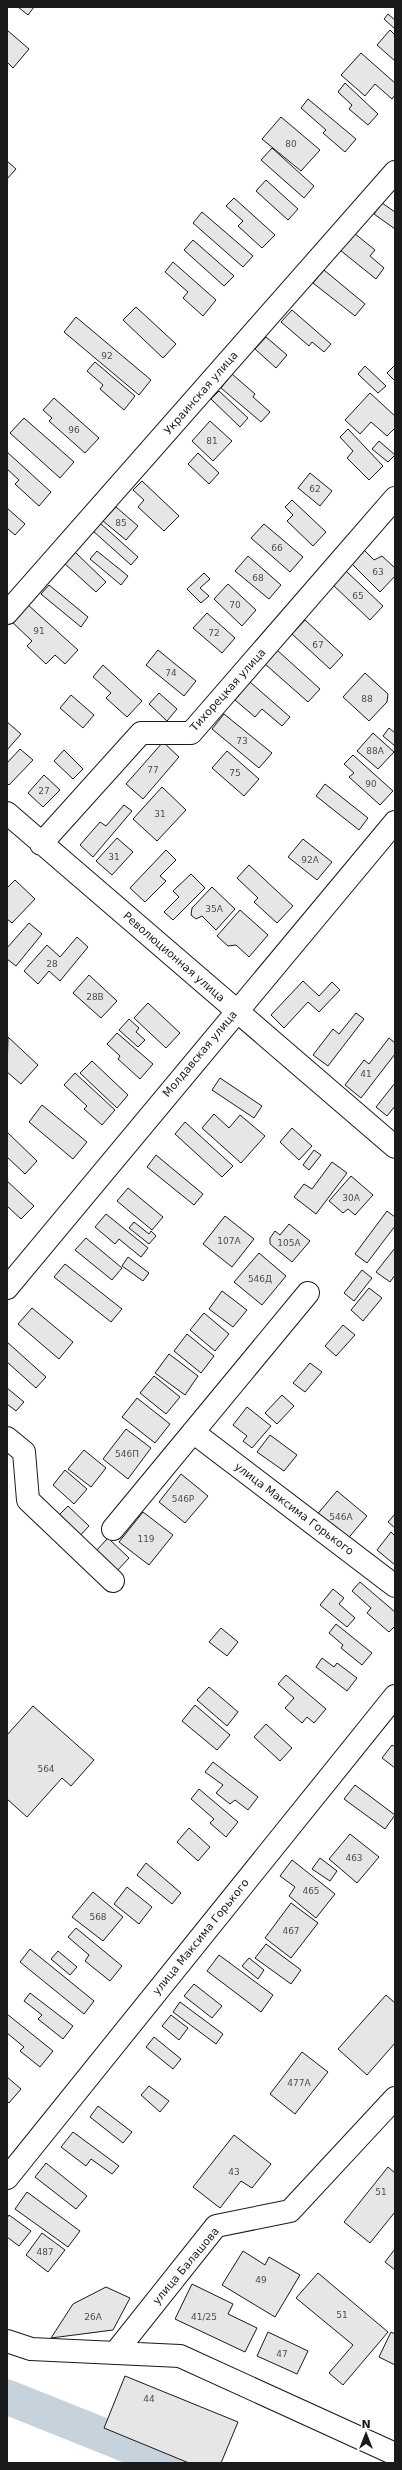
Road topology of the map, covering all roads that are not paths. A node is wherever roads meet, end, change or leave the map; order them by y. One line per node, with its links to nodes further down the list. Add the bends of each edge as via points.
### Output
1 (395, 172): 3 (street, Украинская улица)
2 (395, 498): 6 (street, Тихорецкая улица, via 191,733 141,733)
3 (7, 613)
4 (7, 813): 6 (street, Революционная улица)
5 (395, 822): 7 (street, Молдавская улица)
6 (42, 844): 7 (street, Революционная улица)
7 (236, 1011): 8 (street, Революционная улица); 9 (street, Молдавская улица)
8 (395, 1147)
9 (7, 1288)
10 (308, 1293): 11 (street)
11 (193, 1432): 13 (street); 15 (street, улица Максима Горького)
12 (7, 1438): 14 (street, via 24,1452 28,1500)
13 (113, 1529)
14 (113, 1581)
15 (395, 1586)
16 (395, 1696): 18 (street, улица Максима Горького)
17 (395, 2098): 20 (street, улица Балашова, via 290,2212 216,2226)
18 (7, 2178)
19 (7, 2341): 20 (street, via 31,2349)
20 (115, 2353): 21 (street, via 180,2356)
21 (395, 2454)

